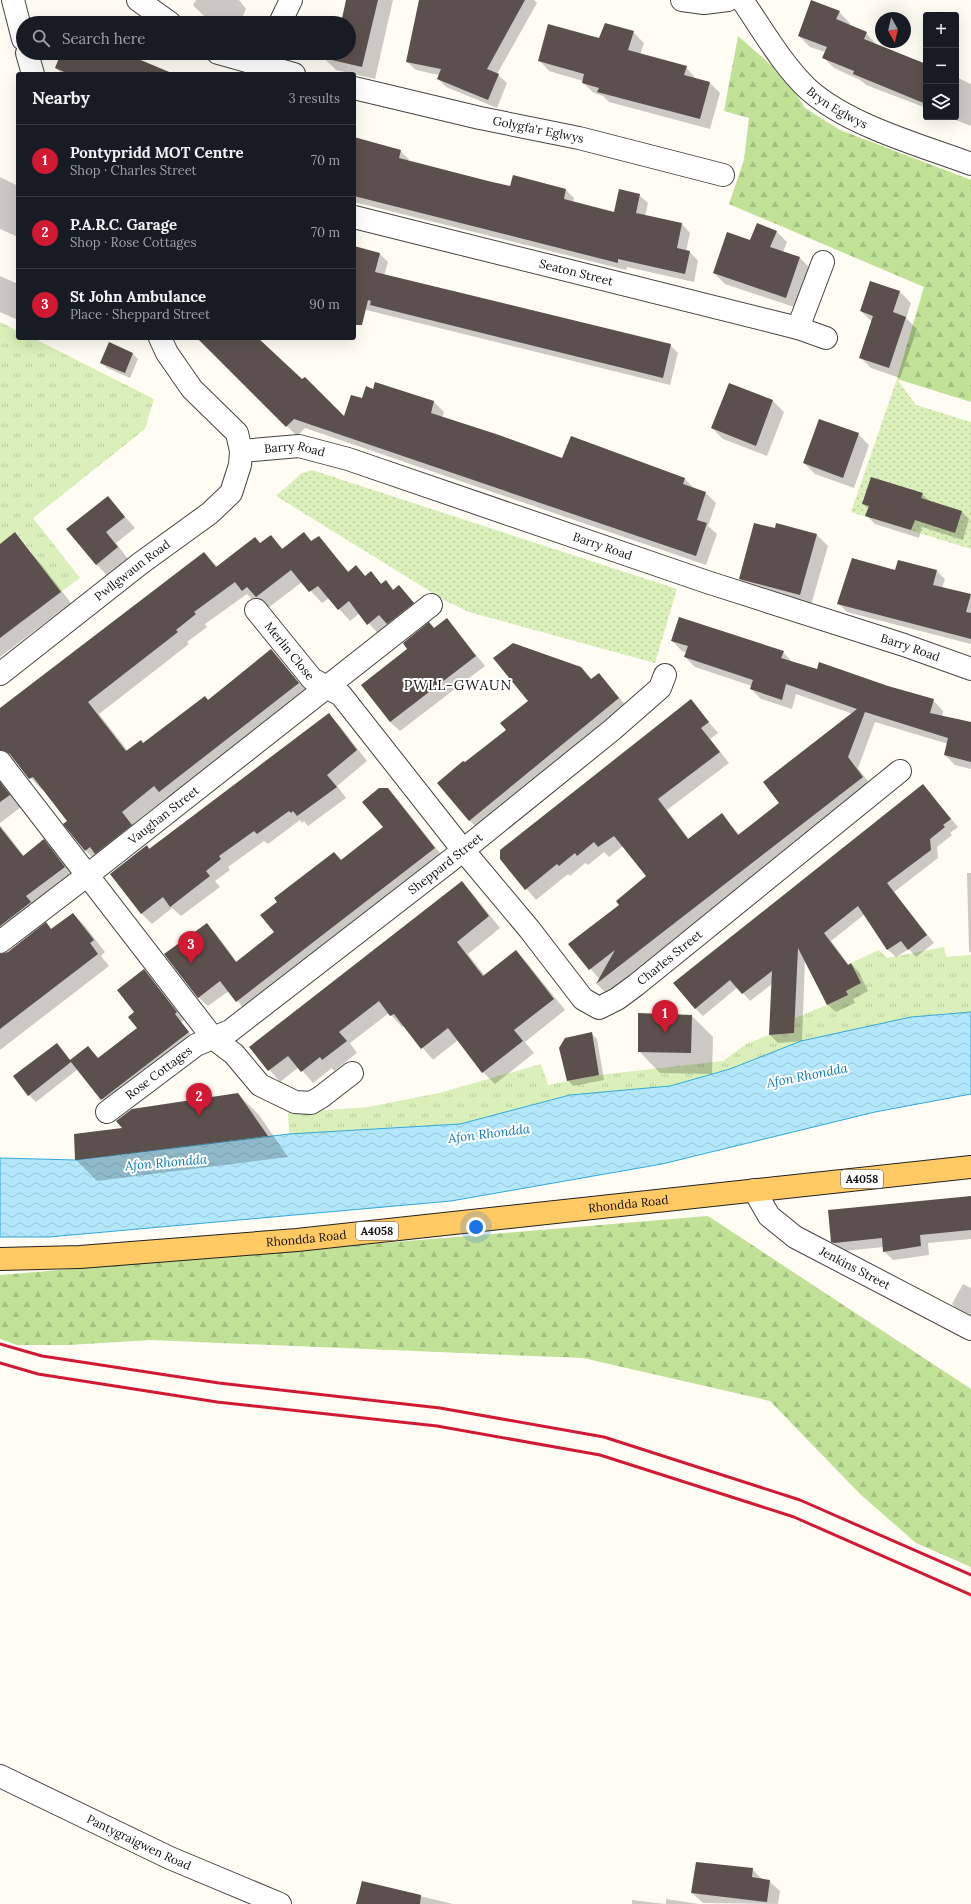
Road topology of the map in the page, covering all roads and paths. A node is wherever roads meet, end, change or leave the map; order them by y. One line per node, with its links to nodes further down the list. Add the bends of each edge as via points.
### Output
1 (13, 0): 7 (street)
2 (138, 0): 8 (street)
3 (291, 0): 9 (street)
4 (682, 0): 5 (street)
5 (728, 0)
6 (742, 0): 15 (street, Bryn Eglwys, via 785,62 809,90 840,112 865,125)
7 (17, 16)
8 (160, 16)
9 (283, 16)
10 (29, 60): 12 (street)
11 (265, 60): 13 (street)
12 (32, 72)
13 (290, 72)
14 (356, 88): 16 (street, Golygfa'r Eglwys, via 579,138)
15 (971, 164)
16 (723, 175)
17 (356, 217): 19 (street, Seaton Street)
18 (823, 262): 19 (street)
19 (798, 328): 20 (street, Seaton Street)
20 (826, 338)
21 (161, 340): 22 (street, via 192,389 237,433)
22 (241, 451): 25 (street, Barry Road, via 299,446 348,459 707,582 904,644); 26 (street, Pwllgwaun Road, via 240,465 231,493 210,513 141,563)
23 (431, 605): 28 (street, Vaughan Street)
24 (256, 610): 28 (street, Merlin Close, via 312,679)
25 (966, 668)
26 (0, 674)
27 (665, 675): 31 (street, Sheppard Street, via 655,693)
28 (326, 688): 31 (street, Merlin Close, via 341,695); 32 (street, Vaughan Street)
29 (0, 762): 32 (street)
30 (900, 771): 31 (street, Charles Street, via 636,985 618,999 599,1008 583,999 530,930)
31 (463, 850): 34 (street, Sheppard Street, via 230,1031)
32 (87, 875): 33 (street, Vaughan Street); 34 (street)
33 (0, 942)
34 (213, 1038): 35 (street, via 234,1054 260,1084 295,1102 311,1103); 36 (street, Rose Cottages, via 196,1045)
35 (352, 1073)
36 (107, 1112)
37 (971, 1167): 38 (main road, A4058)
38 (754, 1190): 39 (main road, Rhondda Road / A4058, via 297,1240 80,1257); 40 (street, Jenkins Street, via 769,1216 795,1237)
39 (0, 1259)
40 (971, 1329)
41 (0, 1776): 42 (street, Pantygraigwen Road, via 170,1858)
42 (280, 1904)

